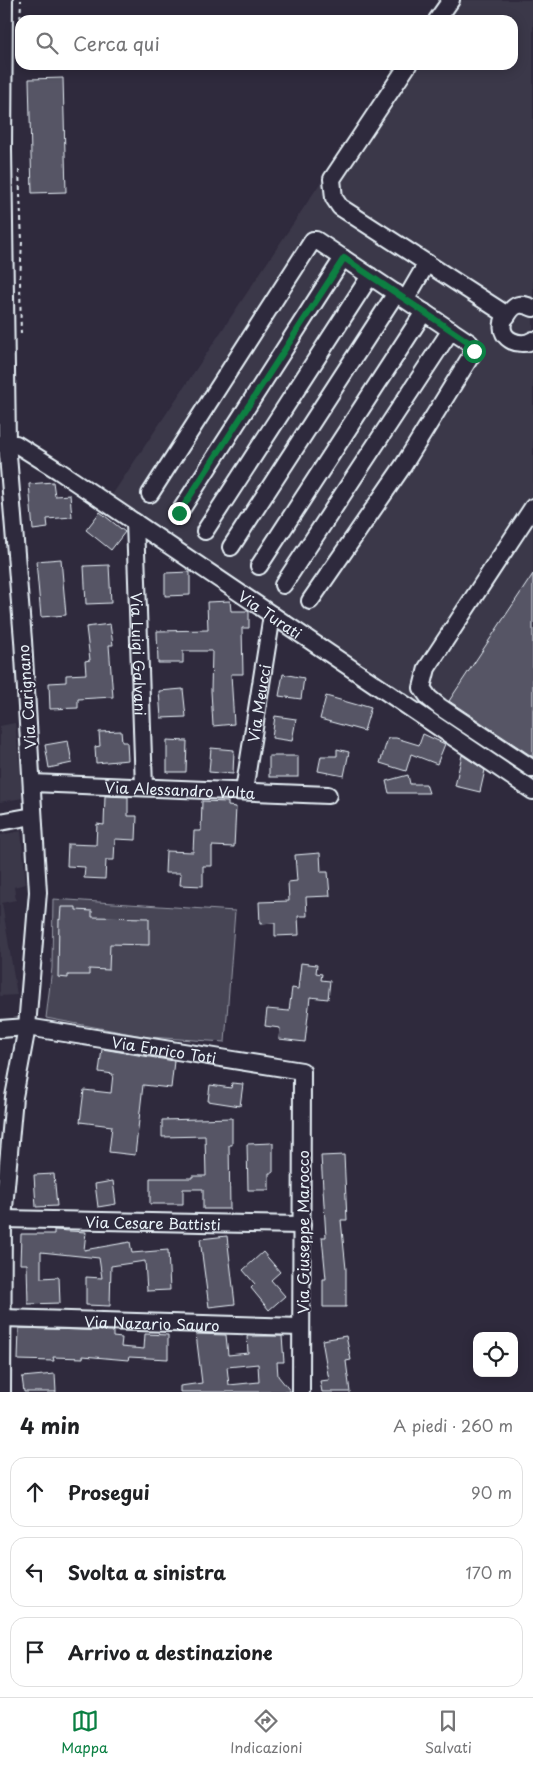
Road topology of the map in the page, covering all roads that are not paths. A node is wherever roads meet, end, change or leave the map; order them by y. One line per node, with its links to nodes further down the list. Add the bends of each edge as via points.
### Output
1 (4, 0): 14 (street, Via Carignano)
2 (451, 0): 3 (street)
3 (440, 15)
4 (405, 70): 6 (street, via 332,179 334,198 340,206)
5 (344, 258): 7 (street); 15 (street, via 313,240); 17 (street)
6 (427, 263): 8 (street); 11 (street)
7 (370, 276): 8 (street); 19 (street)
8 (401, 296): 10 (street); 20 (street)
9 (533, 308): 11 (street, via 518,305 511,308)
10 (424, 312): 12 (street); 22 (street)
11 (508, 315): 13 (street, via 502,322 507,337 522,344)
12 (451, 330): 23 (street); 24 (street, via 470,343 474,351 403,466)
13 (533, 340)
14 (4, 443): 18 (street, Via Turati, via 18,444); 21 (street, Via Carignano)
15 (150, 494)
16 (533, 508): 26 (street, via 427,668 422,688 440,707)
17 (179, 513)
18 (135, 522): 25 (street, Via Turati); 28 (street, Via Luigi Galvani)
19 (205, 531)
20 (231, 547)
21 (8, 560): 27 (street, Via Carignano)
22 (259, 566)
23 (283, 585)
24 (310, 602)
25 (272, 616): 29 (street, Via Meucci); 30 (street, Via Turati)
26 (533, 768)
27 (32, 782): 28 (street, Via Alessandro Volta); 32 (street, Via Carignano)
28 (144, 787): 29 (street, Via Alessandro Volta)
29 (244, 791): 31 (street, Via Alessandro Volta)
30 (533, 791)
31 (328, 795)
32 (34, 816): 33 (street); 34 (street, Via Carignano, via 38,892)
33 (0, 822)
34 (27, 1027): 35 (street, Via Enrico Toti); 36 (street, Via Enrico Toti); 37 (street, Via Carignano, via 14,1098)
35 (0, 1029)
36 (302, 1071): 38 (street, Via Giuseppe Marocco)
37 (3, 1219): 38 (street, Via Cesare Battisti); 39 (street, Via Carignano)
38 (302, 1224): 40 (street, Via Giuseppe Marocco)
39 (3, 1318): 40 (street, Via Nazario Sauro); 41 (street, Via Carignano)
40 (301, 1327): 42 (street, Via Giuseppe Marocco)
41 (2, 1392)
42 (301, 1392)

